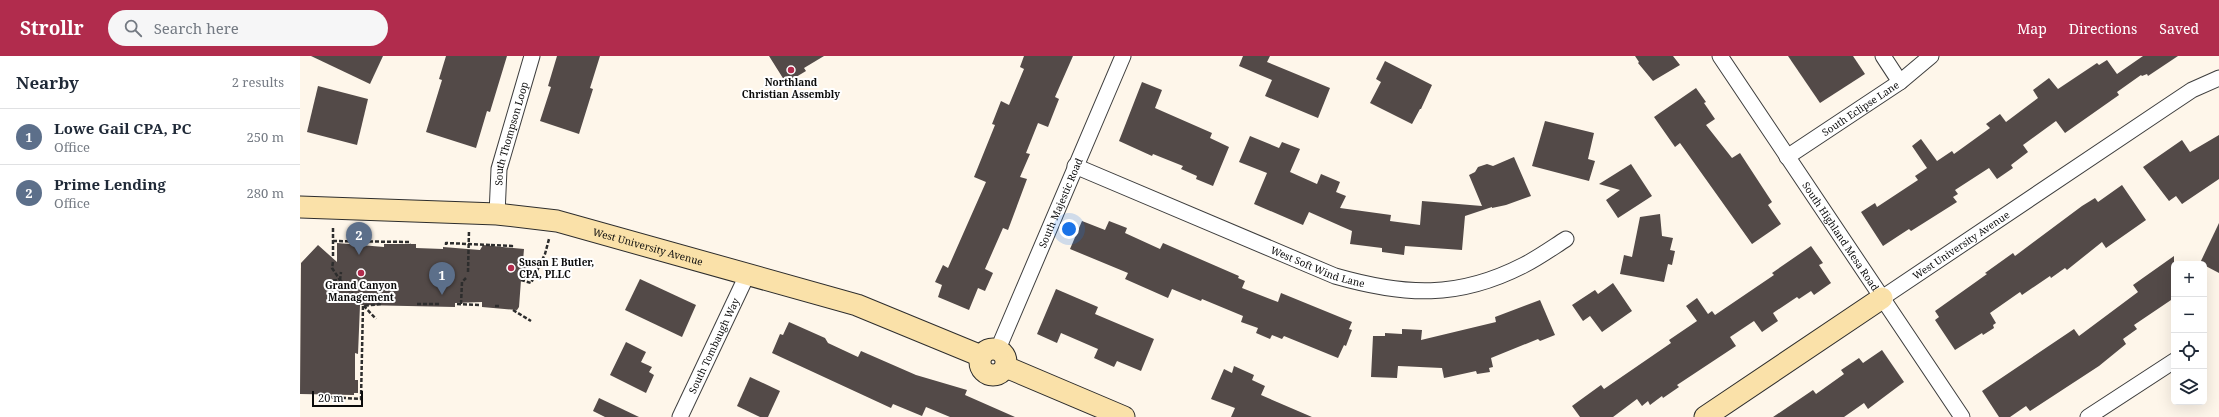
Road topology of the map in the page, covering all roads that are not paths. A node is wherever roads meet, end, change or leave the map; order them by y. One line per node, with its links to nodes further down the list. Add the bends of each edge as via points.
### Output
1 (532, 56): 11 (street, South Thompson Loop, via 499,169)
2 (1123, 56): 9 (street, South Majestic Road)
3 (1720, 56): 8 (street, South Highland Mesa Road)
4 (1883, 56): 7 (street)
5 (1931, 56): 7 (street, South Eclipse Lane)
6 (2219, 78): 14 (street, West University Avenue, via 2192,90)
7 (1900, 82): 8 (street, South Eclipse Lane)
8 (1787, 157): 14 (street, South Highland Mesa Road)
9 (1075, 166): 12 (street, West Soft Wind Lane, via 1335,276 1397,291 1452,290 1483,283 1524,265); 15 (street, South Majestic Road)
10 (300, 208): 11 (street, West University Avenue)
11 (497, 214): 13 (street, West University Avenue, via 538,218 582,227)
12 (1566, 239)
13 (748, 273): 15 (street, West University Avenue, via 857,305); 17 (street, South Tombaugh Way)
14 (1882, 298): 19 (street, West University Avenue); 20 (street, South Highland Mesa Road)
15 (995, 357): 18 (street, West University Avenue)
16 (2171, 363): 21 (street)
17 (680, 417)
18 (1124, 417)
19 (1705, 417)
20 (1962, 417)
21 (2088, 417)

